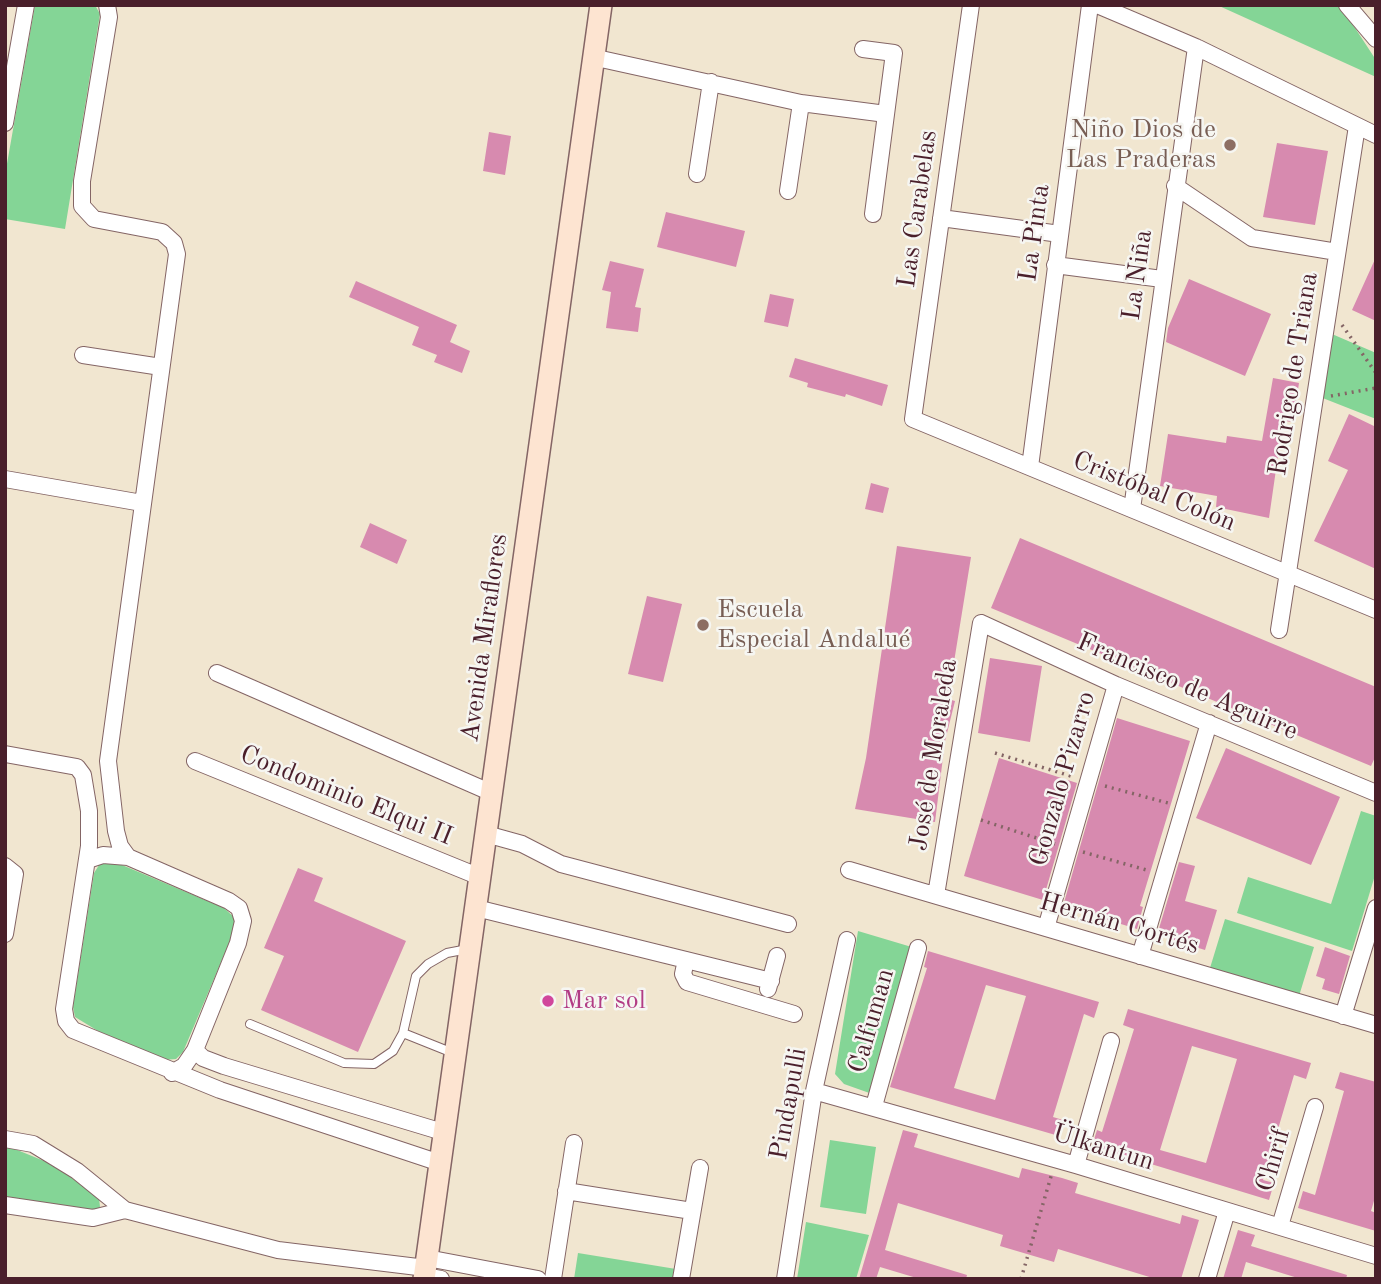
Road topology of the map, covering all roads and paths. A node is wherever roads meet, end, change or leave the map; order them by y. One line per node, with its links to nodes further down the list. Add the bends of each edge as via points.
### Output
1 (26, 5): 15 (street)
2 (107, 5): 29 (street, via 109,17 81,201 94,219 159,231 176,246)
3 (601, 5): 11 (main road, Avenida Miraflores)
4 (971, 5): 22 (street, Las Carabelas)
5 (1090, 5): 23 (street, La Pinta)
6 (1097, 5): 9 (street)
7 (1347, 5): 8 (street)
8 (1376, 39)
9 (1196, 47): 16 (street); 19 (street, La Niña)
10 (863, 49): 14 (street, via 894,53)
11 (592, 57): 12 (street); 49 (main road, Avenida Miraflores)
12 (711, 82): 13 (street); 18 (street)
13 (801, 103): 14 (street); 20 (street)
14 (886, 114): 21 (street)
15 (5, 123)
16 (1357, 126): 17 (street); 24 (street, Rodrigo de Triana)
17 (1376, 135)
18 (697, 174)
19 (1175, 186): 24 (street, via 1252,238); 26 (street, La Niña)
20 (788, 191)
21 (873, 214)
22 (941, 218): 23 (street); 33 (street, Las Carabelas)
23 (1060, 234): 25 (street, La Pinta)
24 (1337, 252): 27 (street, Rodrigo de Triana)
25 (1055, 265): 26 (street); 34 (street, La Pinta)
26 (1162, 279): 37 (street, La Niña)
27 (1329, 306): 30 (path); 32 (street, Rodrigo de Triana)
28 (83, 355): 29 (street)
29 (161, 367): 36 (street)
30 (1376, 373)
31 (1376, 388): 32 (path)
32 (1315, 399): 38 (street, Rodrigo de Triana)
33 (913, 419): 34 (street, Cristóbal Colón)
34 (1030, 467): 37 (street, Cristóbal Colón)
35 (5, 479): 36 (street)
36 (142, 503): 46 (street)
37 (1132, 509): 38 (street, Cristóbal Colón)
38 (1288, 573): 39 (street, Cristóbal Colón); 41 (street, Rodrigo de Triana)
39 (1376, 610)
40 (981, 623): 43 (street, Francisco de Aguirre); 57 (street, José de Moraleda)
41 (1279, 630)
42 (217, 673): 49 (street)
43 (1116, 685): 44 (street, Francisco de Aguirre); 61 (street, Gonzalo Pizarro)
44 (1209, 723): 50 (street, Francisco de Aguirre); 67 (street)
45 (5, 754): 48 (street, via 77,767)
46 (108, 761): 48 (street); 52 (street, via 117,840)
47 (195, 761): 56 (street, Condominio Elqui II)
48 (83, 775): 53 (street, via 89,811)
49 (492, 793): 51 (main road, Avenida Miraflores)
50 (1376, 793)
51 (486, 834): 56 (main road, Avenida Miraflores); 60 (street, via 561,864)
52 (128, 857): 53 (street, via 103,855); 77 (street, via 229,901 243,916 242,933)
53 (88, 860): 79 (street, via 64,1009 66,1021 82,1035)
54 (5, 866): 62 (street, via 15,874)
55 (849, 870): 57 (street, Hernán Cortés)
56 (480, 877): 58 (main road, Avenida Miraflores)
57 (936, 895): 61 (street, Hernán Cortés)
58 (476, 908): 64 (main road, Avenida Miraflores); 68 (street)
59 (1376, 908): 72 (street)
60 (788, 924)
61 (1046, 928): 67 (street, Hernán Cortés)
62 (5, 934)
63 (847, 940): 80 (street, Pindapulli)
64 (470, 948): 75 (lane, via 447,953 416,976); 78 (main road, Avenida Miraflores)
65 (918, 948): 81 (street, Calfuman)
66 (777, 956): 69 (street)
67 (1140, 956): 72 (street, Hernán Cortés)
68 (686, 960): 69 (street); 70 (street, via 683,974 687,982)
69 (771, 981): 70 (street)
70 (764, 1005): 71 (street)
71 (794, 1014)
72 (1343, 1016): 74 (street, Hernán Cortés)
73 (250, 1024): 75 (lane, via 344,1063 362,1066 386,1059)
74 (1376, 1025)
75 (403, 1033): 78 (lane)
76 (1111, 1041): 88 (street)
77 (195, 1050): 79 (street, via 184,1066); 83 (street, via 224,1066)
78 (456, 1054): 83 (main road, Avenida Miraflores)
79 (172, 1073): 87 (street)
80 (814, 1091): 81 (street, Ülkantun); 101 (street, Pindapulli)
81 (874, 1106): 86 (street, Ülkantun)
82 (1315, 1107): 95 (street, Chirif)
83 (446, 1133): 87 (main road, Avenida Miraflores)
84 (5, 1139): 92 (street, via 33,1144 77,1171)
85 (574, 1143): 90 (street)
86 (1056, 1159): 88 (street, Ülkantun); 102 (path)
87 (440, 1163): 97 (main road, Avenida Miraflores)
88 (1076, 1164): 94 (street, Ülkantun)
89 (700, 1168): 93 (street)
90 (566, 1191): 93 (street); 99 (street)
91 (5, 1205): 92 (street, via 93,1218)
92 (125, 1210): 97 (street, via 278,1250)
93 (692, 1211): 100 (street)
94 (1227, 1211): 95 (street, Ülkantun); 103 (street)
95 (1280, 1226): 96 (street, Ülkantun)
96 (1376, 1256)
97 (428, 1272): 98 (street)
98 (538, 1279)
99 (553, 1279)
100 (681, 1279)
101 (785, 1279)
102 (1021, 1279)
103 (1207, 1279)

